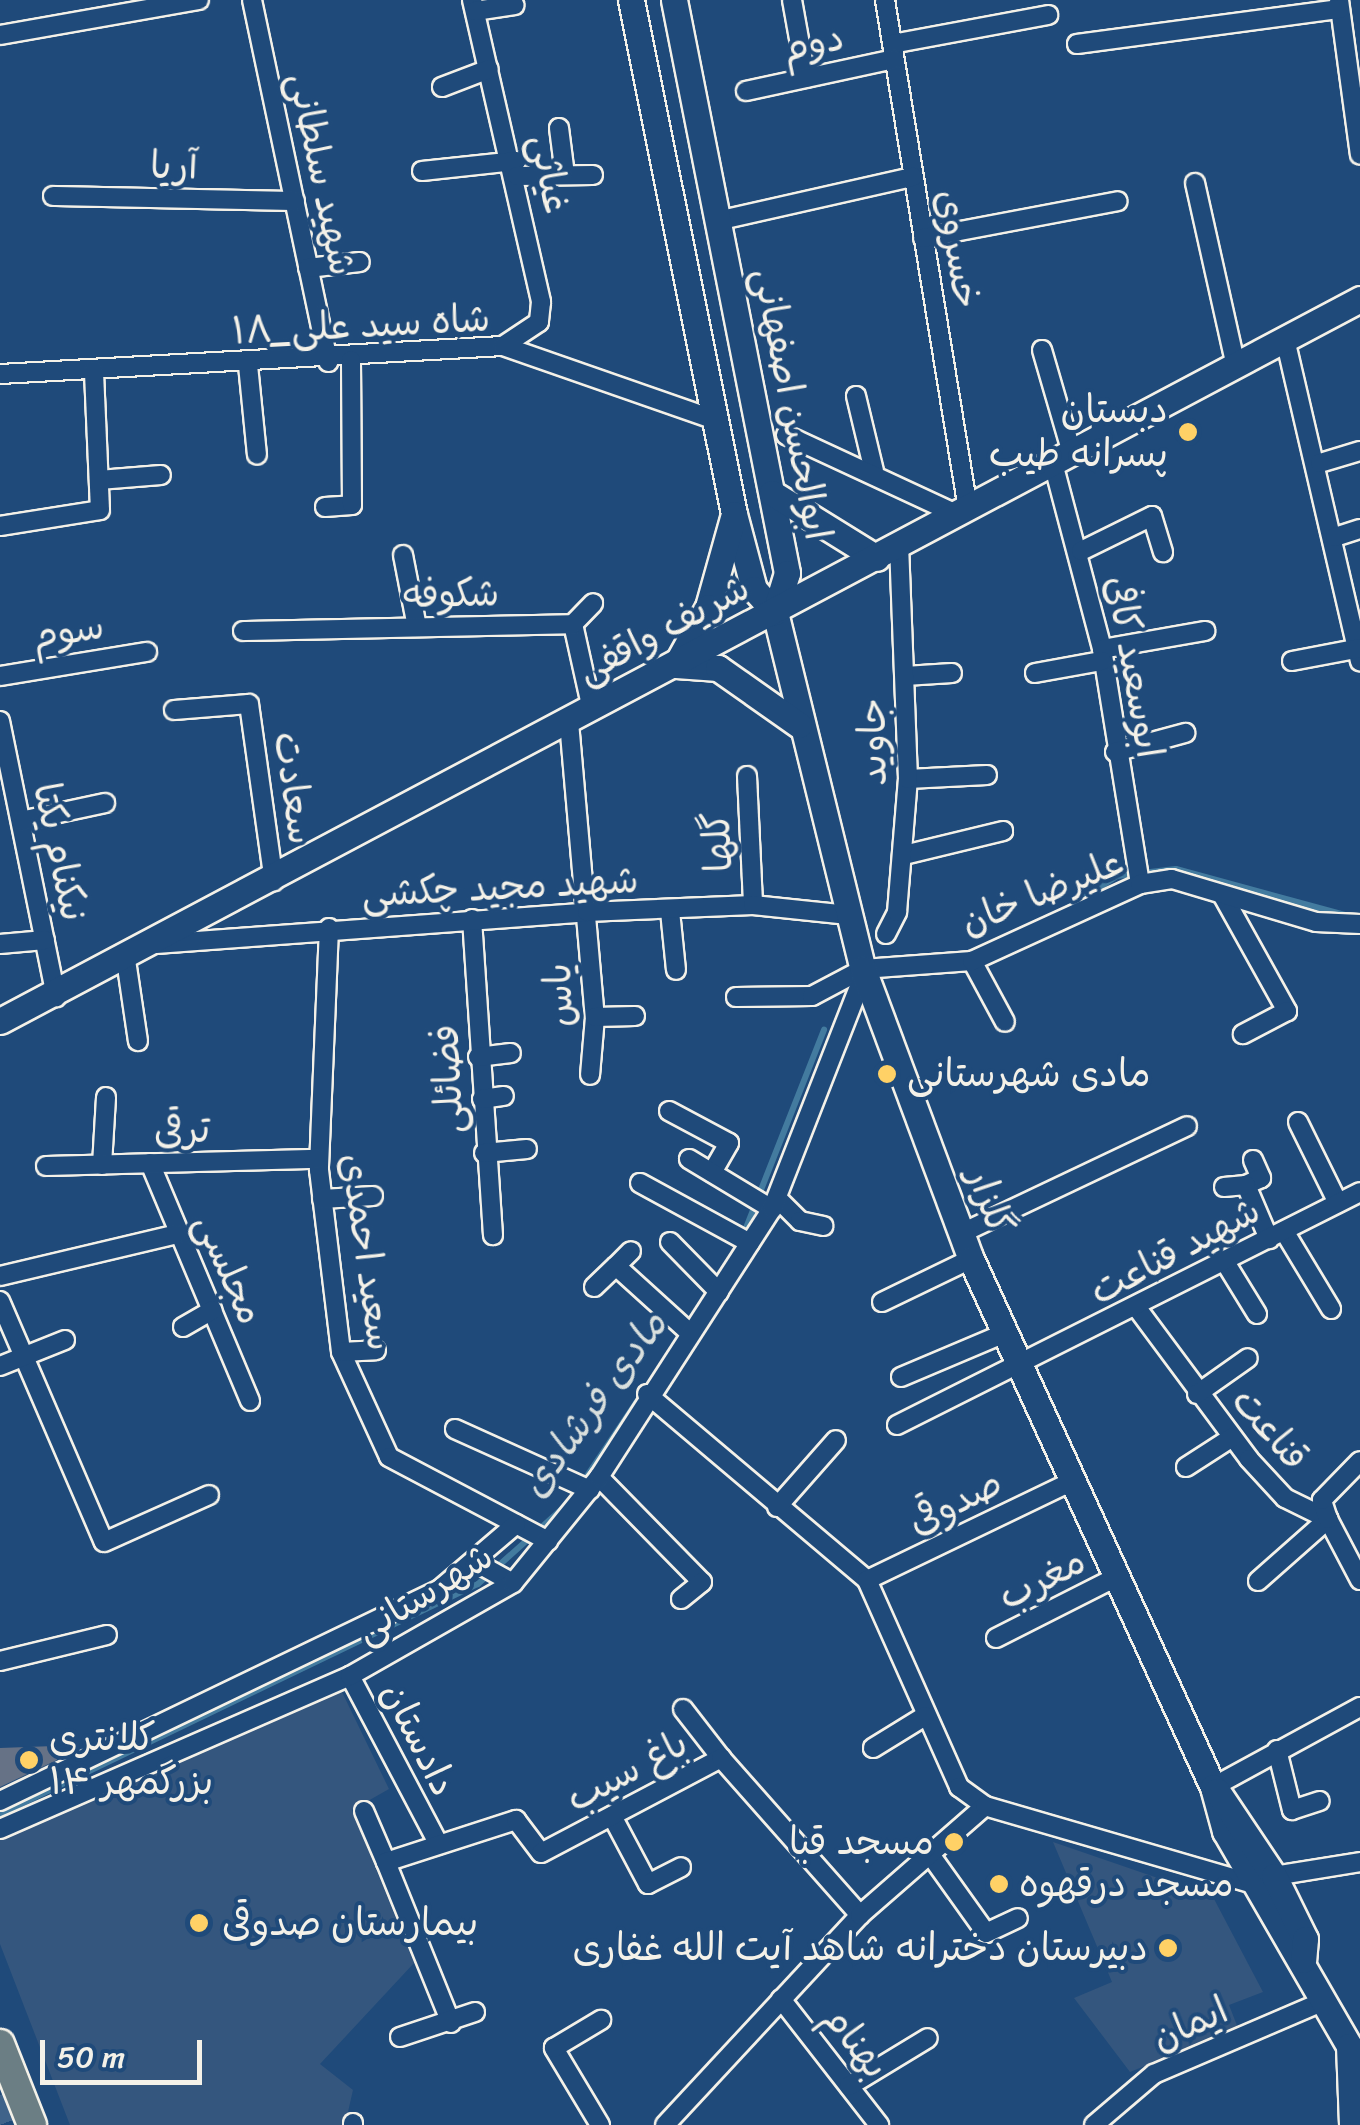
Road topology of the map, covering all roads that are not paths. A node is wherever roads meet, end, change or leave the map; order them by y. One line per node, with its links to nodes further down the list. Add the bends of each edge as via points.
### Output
1 (199, 0): 11 (street)
2 (252, 0): 32 (street, شهید سلطانی)
3 (632, 0): 18 (main road, ابوالحسن اصفهانی)
4 (674, 0): 19 (main road, ابوالحسن اصفهانی)
5 (792, 0): 15 (street)
6 (885, 0): 13 (street, خسروی)
7 (1340, 4): 12 (street); 21 (street)
8 (515, 5): 9 (street)
9 (473, 6): 14 (street, غیاثی)
10 (1048, 16): 13 (street, دوم)
11 (0, 35)
12 (1077, 44)
13 (893, 51): 15 (street, دوم); 28 (street, خسروی)
14 (489, 69): 16 (street); 23 (street, غیاثی)
15 (806, 78): 17 (street, دوم)
16 (442, 87)
17 (746, 91)
18 (652, 96): 19 (main road, via 672,110); 24 (main road, ابوالحسن اصفهانی)
19 (693, 99): 22 (main road, ابوالحسن اصفهانی)
20 (559, 128): 26 (street)
21 (1360, 155)
22 (705, 158): 24 (main road, via 681,150); 33 (main road, ابوالحسن اصفهانی)
23 (517, 169): 25 (street); 26 (street); 39 (street, غیاثی, via 542,302 539,322)
24 (667, 170): 48 (main road, ابوالحسن اصفهانی)
25 (422, 171)
26 (565, 174): 27 (street)
27 (593, 175)
28 (913, 177): 33 (street); 34 (street, خسروی)
29 (1195, 184): 44 (street)
30 (52, 196): 32 (street, آریا)
31 (1118, 201): 34 (street)
32 (294, 202): 36 (street, شهید سلطانی)
33 (717, 221): 57 (main road, ابوالحسن اصفهانی)
34 (923, 238): 59 (street, خسروی)
35 (360, 262): 36 (street)
36 (308, 268): 42 (street, شهید سلطانی)
37 (1360, 299): 38 (main road, شریف واقفی)
38 (1285, 339): 44 (main road, شریف واقفی); 53 (street)
39 (503, 346): 41 (street, ۱۸_شاه سید علی); 48 (street, ۱۸_شاه سید علی)
40 (1042, 350): 52 (street, ابوسعید کافی)
41 (351, 360): 42 (street, ۱۸_شاه سید علی); 58 (street, via 352,505)
42 (328, 362): 43 (street, ۱۸_شاه سید علی)
43 (248, 364): 45 (street, ۱۸_شاه سید علی); 51 (street)
44 (1236, 366): 52 (main road, شریف واقفی)
45 (94, 370): 46 (street, ۱۸_شاه سید علی); 56 (street)
46 (0, 374)
47 (856, 396): 54 (street)
48 (713, 419): 60 (main road, ابوالحسن اصفهانی)
49 (786, 435): 54 (street)
50 (1360, 451): 53 (street)
51 (258, 455)
52 (1063, 458): 59 (main road, شریف واقفی); 64 (street, ابوسعید کافی)
53 (1320, 462): 63 (street, via 1319,510)
54 (874, 471): 59 (street)
55 (161, 474): 56 (street)
56 (99, 480): 61 (street, via 100,510)
57 (772, 493): 65 (main road); 69 (main road, ابوالحسن اصفهانی, via 787,573)
58 (325, 507)
59 (962, 512): 65 (main road, شریف واقفی)
60 (734, 514): 69 (main road, ابوالحسن اصفهانی, via 754,589); 78 (main road, via 708,607)
61 (0, 526)
62 (1360, 528): 63 (street)
63 (1335, 537): 75 (street)
64 (1081, 550): 66 (street, via 1152,516); 76 (street, ابوسعید کافی)
65 (888, 552): 69 (main road, شریف واقفی); 82 (street, جاوید)
66 (1163, 552)
67 (403, 555): 71 (street)
68 (593, 603): 70 (street)
69 (775, 612): 78 (main road, شریف واقفی); 86 (main road, گلزار)
70 (573, 624): 71 (street, شکوفه); 84 (street)
71 (416, 627): 72 (street, شکوفه)
72 (242, 630)
73 (1205, 631): 76 (street)
74 (146, 652): 81 (street, سوم)
75 (1359, 653): 77 (street)
76 (1102, 655): 80 (street); 89 (street, ابوسعید کافی)
77 (1292, 661)
78 (676, 665): 84 (main road, شریف واقفی); 86 (main road, via 718,668)
79 (952, 673): 82 (street)
80 (1035, 673)
81 (0, 676)
82 (905, 676): 92 (street, جاوید)
83 (174, 710): 97 (street, سعادت, via 249,704)
84 (581, 716): 97 (main road, شریف واقفی); 102 (street, یاس)
85 (0, 721): 88 (street, نیکنام یکتا)
86 (799, 724): 103 (main road, گلزار)
87 (1185, 733): 89 (street)
88 (3, 748): 94 (street, نیکنام یکتا)
89 (1115, 752): 98 (street, ابوسعید کافی)
90 (987, 775): 92 (street)
91 (748, 776): 100 (street, گلها)
92 (908, 779): 96 (street, جاوید)
93 (106, 802): 94 (street)
94 (20, 820): 108 (street, نیکنام یکتا)
95 (1003, 831): 96 (street)
96 (904, 854): 107 (street, جاوید)
97 (274, 881): 110 (main road, شریف واقفی)
98 (1140, 884): 99 (street, علیرضا خان, via 1172,879); 112 (street, علیرضا خان)
99 (1223, 896): 105 (street, علیرضا خان, via 1316,922); 121 (street, via 1287,1010)
100 (753, 905): 101 (street, شهید مجید چکشی); 103 (street, شهید مجید چکشی)
101 (670, 911): 102 (street, شهید مجید چکشی); 113 (street)
102 (588, 912): 104 (street, شهید مجید چکشی); 118 (street, یاس)
103 (848, 915): 114 (main road, گلزار)
104 (472, 919): 106 (street, شهید مجید چکشی); 124 (street, فضائلی)
105 (1360, 924)
106 (329, 928): 110 (street, شهید مجید چکشی); 134 (street, سعید احمدی)
107 (886, 934)
108 (46, 940): 109 (street); 115 (street, نیکنام یکتا)
109 (0, 944)
110 (156, 944): 111 (main road, شریف واقفی)
111 (126, 960): 115 (main road, شریف واقفی); 122 (street)
112 (972, 961): 114 (street, علیرضا خان); 120 (street)
113 (676, 970)
114 (864, 972): 116 (street, via 812,996); 148 (street, شهرستانی); 150 (main road, گلزار)
115 (56, 997): 119 (main road, شریف واقفی)
116 (736, 997)
117 (636, 1016): 118 (street)
118 (595, 1018): 125 (street, یاس)
119 (0, 1021)
120 (1005, 1022)
121 (1243, 1034)
122 (138, 1041)
123 (510, 1053): 124 (street)
124 (478, 1057): 128 (street, فضائلی)
125 (590, 1076)
126 (504, 1096): 128 (street)
127 (106, 1097): 138 (street)
128 (482, 1100): 133 (street, فضائلی)
129 (669, 1111): 140 (street, via 728,1143)
130 (1298, 1122): 147 (street)
131 (1187, 1126): 150 (street)
132 (528, 1149): 133 (street)
133 (484, 1153): 152 (street, فضائلی)
134 (319, 1159): 137 (street, ترقی); 146 (street, سعید احمدی)
135 (689, 1159): 140 (street)
136 (1253, 1160): 142 (street, via 1261,1178)
137 (150, 1163): 138 (street, ترقی); 151 (street, مجلسی)
138 (102, 1164): 139 (street, ترقی)
139 (46, 1166)
140 (712, 1172): 148 (street)
141 (640, 1183): 155 (street)
142 (1246, 1184): 143 (street); 153 (street)
143 (1224, 1186)
144 (1360, 1192): 147 (street, شهید قناعت)
145 (373, 1196): 146 (street)
146 (322, 1200): 174 (street, سعید احمدی)
147 (1338, 1203): 153 (street, شهید قناعت)
148 (775, 1204): 149 (street); 155 (street, شهرستانی)
149 (823, 1226)
150 (962, 1233): 157 (main road, گلزار)
151 (177, 1234): 160 (street); 167 (street, مجلسی)
152 (493, 1235)
153 (1277, 1235): 158 (street, شهید قناعت); 166 (street)
154 (670, 1242): 162 (street)
155 (750, 1243): 162 (street, شهرستانی)
156 (631, 1251): 159 (street)
157 (971, 1259): 164 (street); 171 (main road, گلزار)
158 (1224, 1262): 165 (street, شهید قناعت); 168 (street)
159 (616, 1266): 161 (street); 170 (street)
160 (0, 1276)
161 (594, 1287)
162 (719, 1292): 170 (street, شهرستانی)
163 (0, 1301): 175 (street)
164 (882, 1302)
165 (1137, 1308): 178 (street, شهید قناعت); 181 (street, قناعت)
166 (1331, 1309)
167 (213, 1310): 169 (street); 182 (street, مجلسی)
168 (1257, 1314)
169 (183, 1327)
170 (690, 1332): 180 (street, شهرستانی)
171 (1003, 1334): 178 (main road, گلزار); 179 (street)
172 (65, 1340): 175 (street)
173 (376, 1350): 174 (street)
174 (341, 1352): 194 (street, سعید احمدی, via 390,1457)
175 (24, 1356): 177 (street); 191 (street, via 104,1542)
176 (1248, 1358): 181 (street)
177 (0, 1366)
178 (1020, 1368): 183 (street, شهید قناعت); 189 (main road, گلزار)
179 (901, 1377)
180 (647, 1394): 190 (street, شهرستانی); 192 (street)
181 (1197, 1394): 185 (street, قناعت)
182 (250, 1401)
183 (897, 1425)
184 (454, 1429): 190 (street, via 566,1480)
185 (1230, 1438): 188 (street); 193 (street, قناعت, via 1285,1498)
186 (836, 1440): 192 (street)
187 (1360, 1461): 193 (street, via 1322,1500)
188 (1186, 1467)
189 (1071, 1482): 197 (main road, گلزار); 198 (street, صدوقی)
190 (594, 1484): 195 (street, شهرستانی); 202 (street, via 702,1582)
191 (209, 1495)
192 (777, 1507): 198 (street)
193 (1328, 1518): 199 (street); 200 (street)
194 (516, 1524): 195 (street, سعید احمدی); 196 (street, شهرستانی)
195 (548, 1542): 201 (street, شهرستانی)
196 (477, 1563): 201 (street); 214 (street, شهرستانی)
197 (1116, 1577): 204 (street, مغرب); 213 (main road, گلزار)
198 (867, 1580): 209 (street)
199 (1360, 1580)
200 (1258, 1581)
201 (513, 1583): 206 (street, شهرستانی)
202 (681, 1599)
203 (107, 1635): 205 (street)
204 (996, 1638)
205 (0, 1661)
206 (350, 1676): 219 (street, شهرستانی); 220 (street, دادستان)
207 (1360, 1707): 211 (street)
208 (682, 1709): 212 (street)
209 (925, 1716): 210 (street); 216 (street, via 958,1787)
210 (873, 1748)
211 (1277, 1750): 213 (street); 215 (street, via 1292,1810)
212 (720, 1758): 218 (street, باغ سیب); 226 (street, باغ سیب)
213 (1214, 1787): 225 (main road, گلزار)
214 (0, 1801)
215 (1320, 1802)
216 (985, 1806): 221 (street); 225 (street)
217 (364, 1811): 222 (street)
218 (612, 1816): 220 (street, باغ سیب, via 541,1853 516,1820); 224 (street, via 648,1884)
219 (0, 1830)
220 (436, 1839): 222 (street, دادستان)
221 (929, 1854): 226 (street); 227 (street, via 986,1932)
222 (386, 1862): 232 (street)
223 (1360, 1862): 225 (street)
224 (681, 1867)
225 (1263, 1880): 229 (main road, گلزار)
226 (860, 1915): 228 (street)
227 (1018, 1918)
228 (781, 1999): 237 (street, بهنام); 240 (street)
229 (1324, 2002): 236 (main road, گلزار); 242 (street, ایمان, via 1154,2074)
230 (475, 2012): 232 (street)
231 (601, 2020): 239 (street, via 554,2048)
232 (451, 2024): 233 (street)
233 (400, 2037)
234 (928, 2038): 237 (street)
235 (0, 2044): 238 (main road)
236 (1356, 2054): 243 (main road)
237 (849, 2086): 241 (street, بهنام)
238 (32, 2125)
239 (600, 2125)
240 (665, 2125)
241 (880, 2125)
242 (1094, 2125)
243 (1352, 2125)

